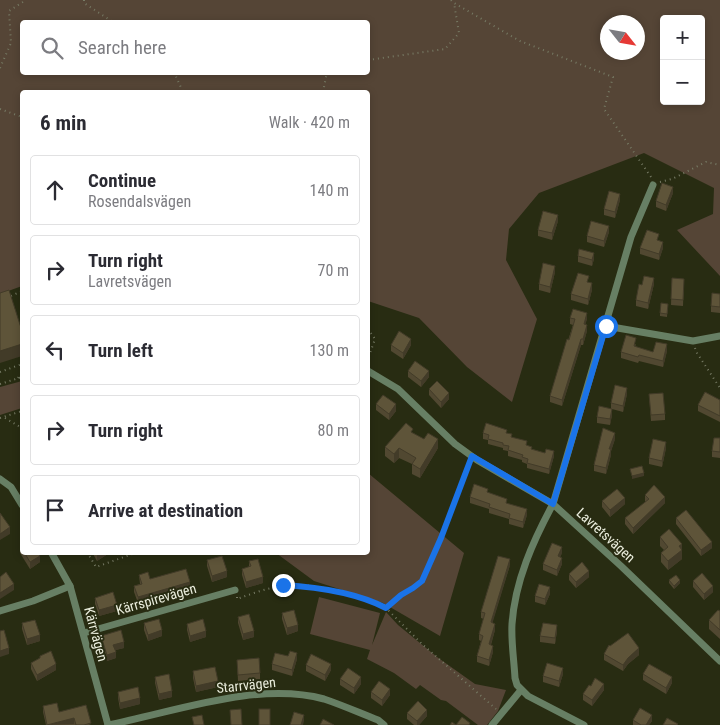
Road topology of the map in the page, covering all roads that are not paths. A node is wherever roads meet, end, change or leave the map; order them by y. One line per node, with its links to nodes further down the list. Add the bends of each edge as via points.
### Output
1 (653, 185): 2 (street, via 631,237)
2 (606, 326): 3 (street, via 694,341); 7 (street)
3 (720, 336)
4 (370, 372): 7 (street, Lavretsvägen, via 398,389 455,444)
5 (0, 480): 6 (street, via 11,487)
6 (20, 502)
7 (553, 504): 13 (street, Lavretsvägen); 14 (street, via 522,572 514,604 515,678)
8 (53, 555): 9 (street, Kärrvägen)
9 (70, 586): 11 (street); 12 (street, Kärrvägen)
10 (235, 590): 12 (street, Kärrspirevägen)
11 (0, 611)
12 (84, 633): 15 (street, Kärrvägen)
13 (720, 661)
14 (521, 690): 17 (street); 18 (street)
15 (108, 725): 16 (street, Starrvägen, via 239,696 274,693 324,700)
16 (384, 725)
17 (492, 725)
18 (584, 725)

